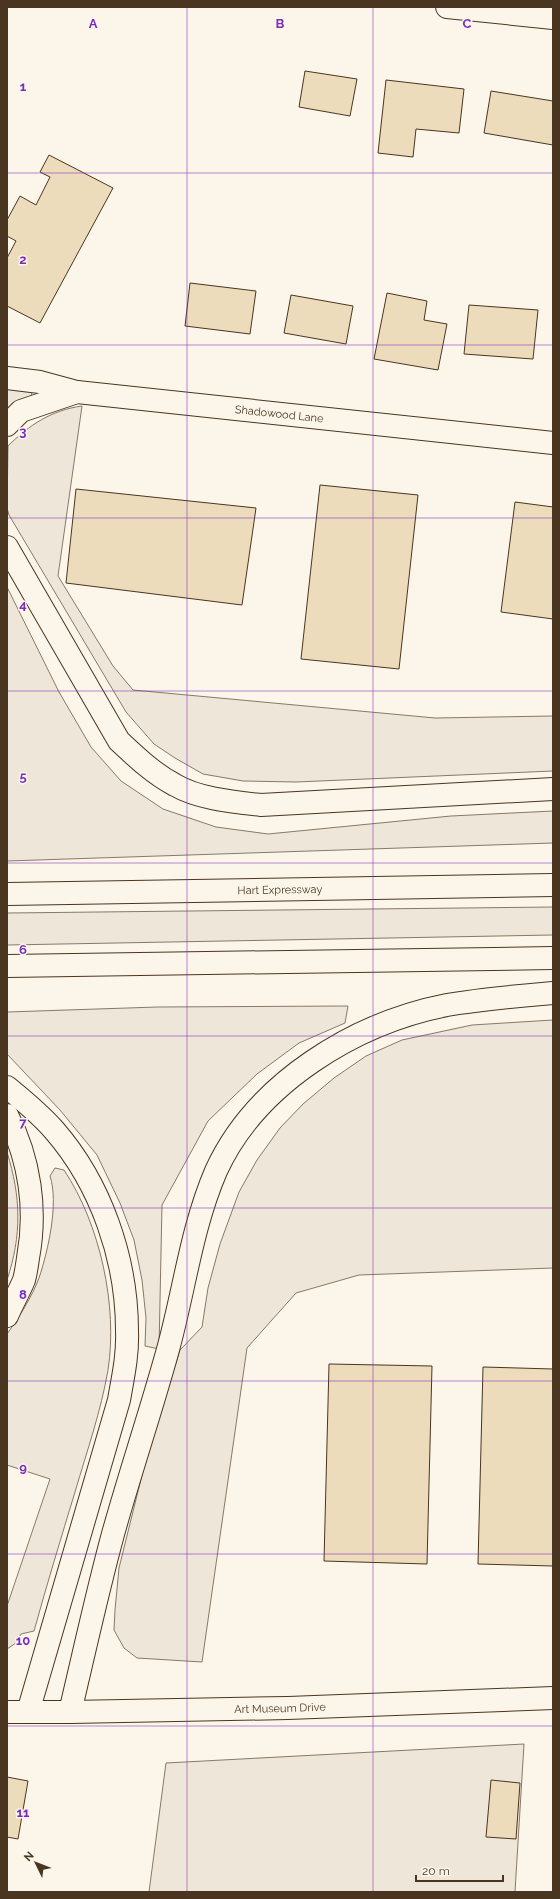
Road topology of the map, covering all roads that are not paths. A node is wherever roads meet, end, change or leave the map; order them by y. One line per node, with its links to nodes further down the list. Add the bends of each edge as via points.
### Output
1 (447, 7): 2 (main road)
2 (553, 18)
3 (7, 378): 4 (main road, Shadowood Lane, via 40,382)
4 (77, 392): 5 (main road, via 21,411); 6 (main road, Shadowood Lane)
5 (7, 425)
6 (553, 443)
7 (7, 547): 8 (main road, via 119,742 146,766 176,786 219,801 261,805)
8 (553, 789)
9 (553, 885): 10 (main road, Hart Expressway)
10 (7, 894)
11 (553, 958): 12 (main road)
12 (7, 966)
13 (553, 993): 19 (main road, via 447,1006 407,1016 366,1032 330,1050 294,1076 264,1102 236,1135 216,1172 202,1212 185,1272 168,1351 113,1534)
14 (7, 1087): 18 (main road, via 54,1130 77,1161 96,1195 119,1261 127,1331 126,1365 118,1400)
15 (7, 1115): 16 (main road, via 15,1129 26,1163 32,1202 32,1235 24,1279)
16 (7, 1316)
17 (553, 1698): 19 (main road, Art Museum Drive, via 288,1708)
18 (17, 1712): 19 (main road, Art Museum Drive)
19 (70, 1712)

